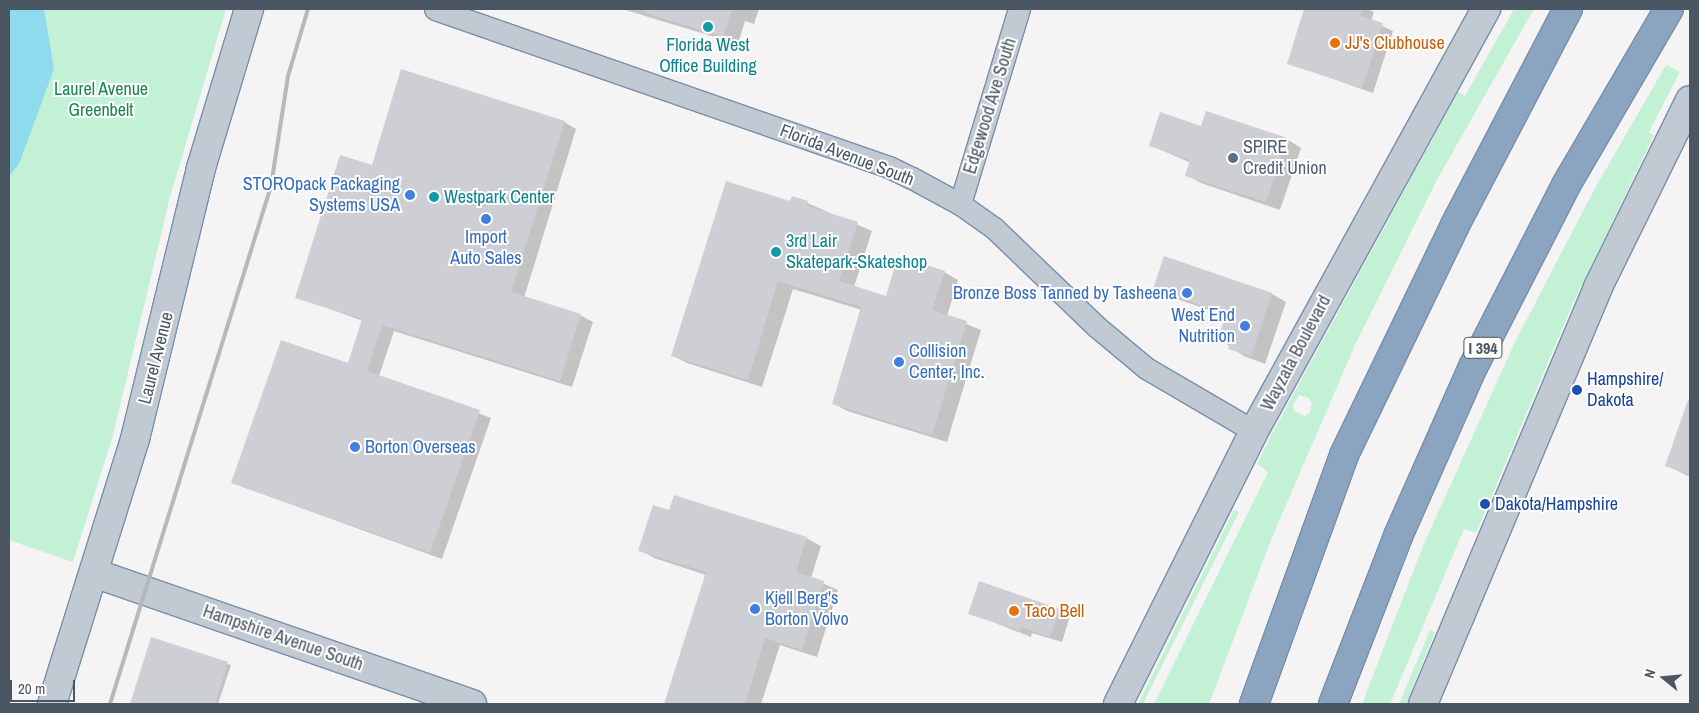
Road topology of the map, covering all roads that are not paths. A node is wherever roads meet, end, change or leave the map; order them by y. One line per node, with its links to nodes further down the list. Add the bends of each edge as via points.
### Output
1 (249, 9): 12 (street, Laurel Avenue, via 201,168 160,342)
2 (435, 9): 10 (street, Florida Avenue South, via 890,167)
3 (1019, 9): 10 (street, Edgewood Ave South)
4 (1486, 9): 11 (street, Wayzata Boulevard)
5 (1568, 9): 9 (highway)
6 (1579, 9): 9 (highway)
7 (1669, 9): 17 (highway, I 394, via 1566,185 1473,367 1398,536)
8 (1690, 100): 18 (street, via 1598,287)
9 (1518, 108): 16 (highway, via 1455,225 1344,455)
10 (960, 204): 11 (street, Florida Avenue South, via 1029,258 1120,349 1180,390)
11 (1254, 431): 15 (street, Wayzata Boulevard)
12 (94, 573): 13 (street, Laurel Avenue); 14 (street, Hampshire Avenue South)
13 (52, 704)
14 (472, 704)
15 (1118, 704)
16 (1254, 704)
17 (1333, 704)
18 (1423, 704)

